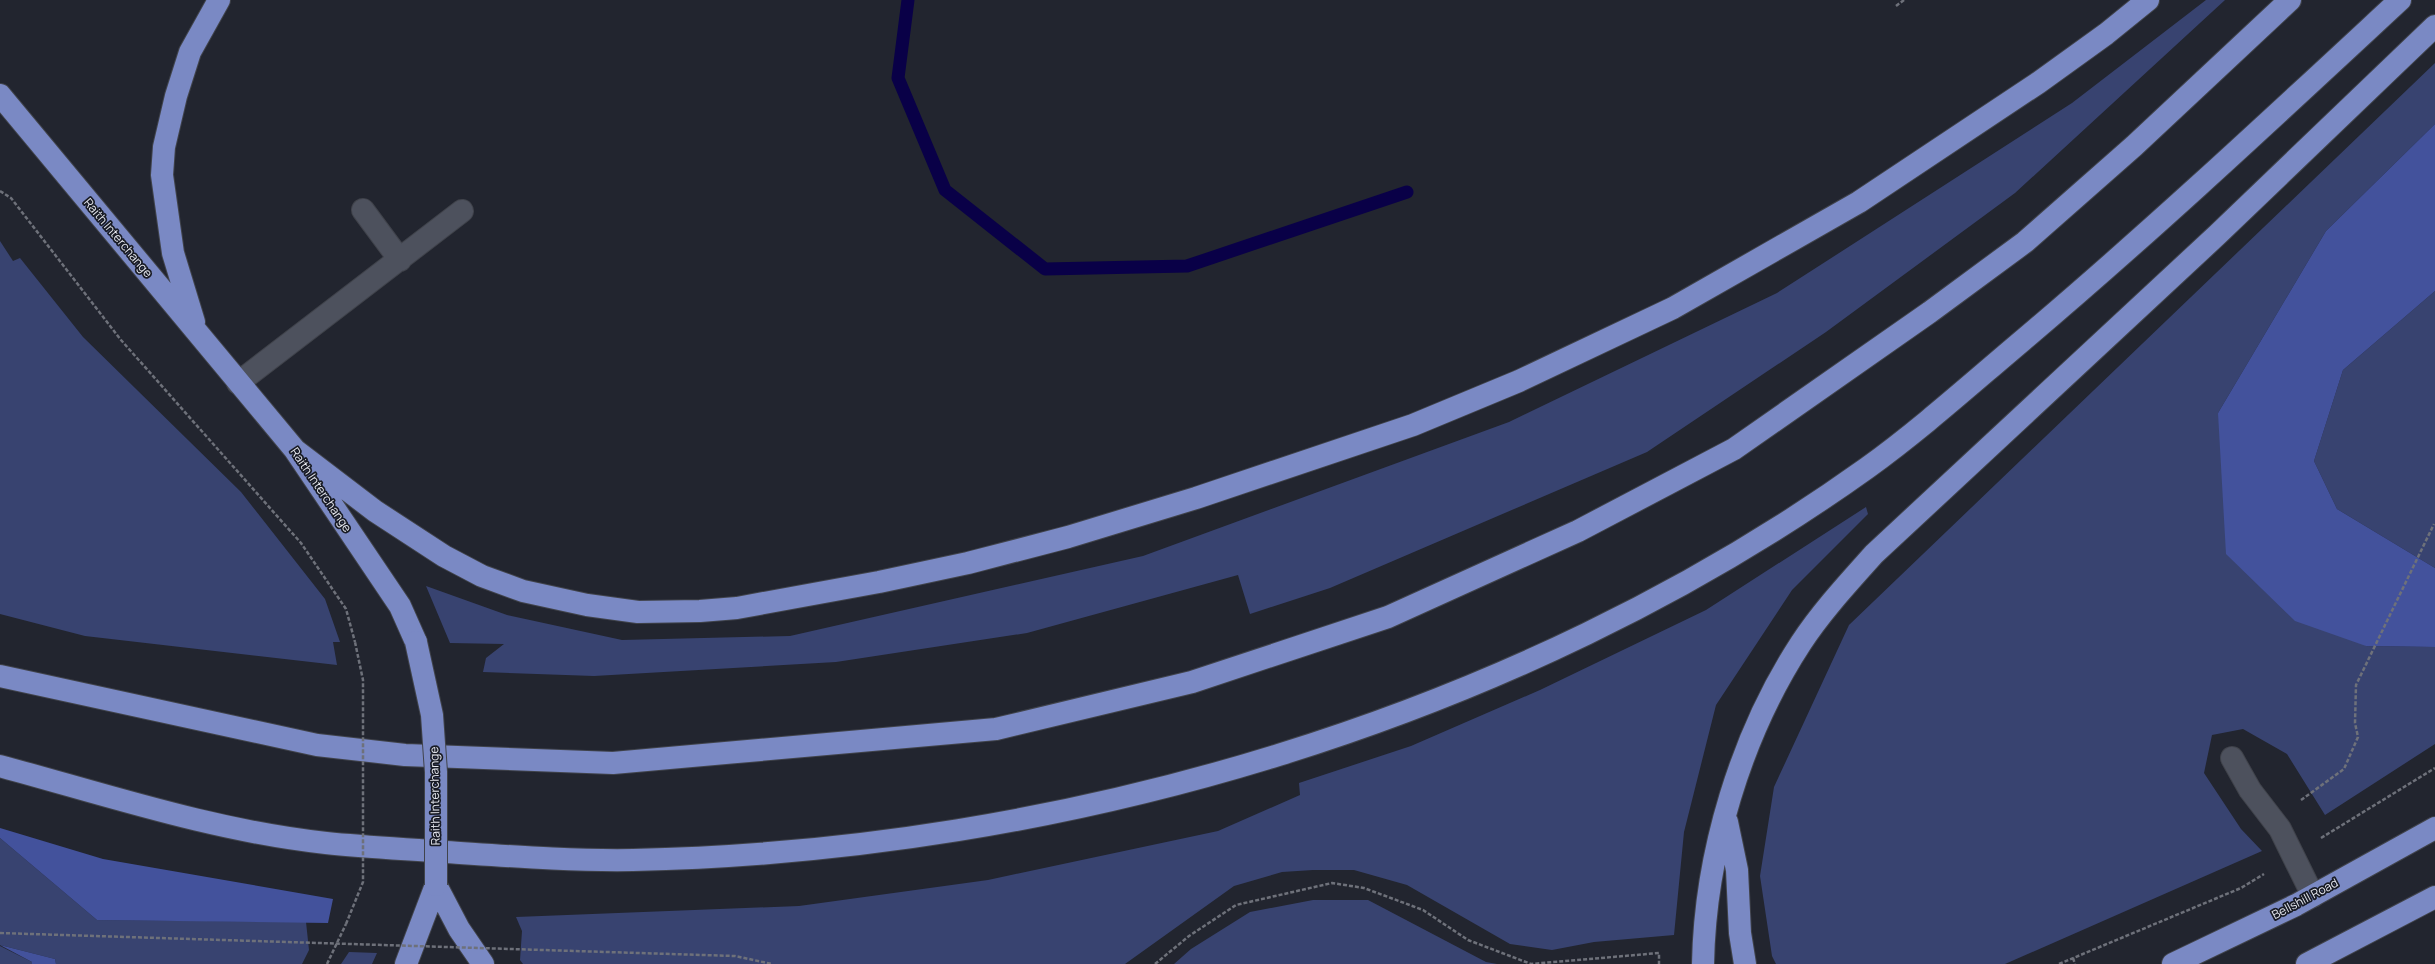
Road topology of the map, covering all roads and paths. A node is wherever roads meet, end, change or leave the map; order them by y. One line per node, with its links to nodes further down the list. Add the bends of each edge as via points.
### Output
1 (219, 0): 13 (highway, via 190,52 176,96 162,175 173,253)
2 (1904, 0): 6 (path)
3 (2148, 0): 15 (highway, via 2038,83 1859,202 1673,308 1519,381 1413,425 1196,498 1068,537 968,563 737,608 638,612 587,605 523,591 482,576 444,556 375,511)
4 (2290, 0): 17 (highway, via 2134,146 2024,242 1930,312 1734,449 1578,531 1388,617 1192,682 996,729 613,763 405,755 317,745)
5 (2400, 0): 19 (highway, via 2132,248 1933,416 1867,468 1737,553 1626,614 1438,700 1313,744 1102,802 1010,821 868,842 763,854 631,860 533,858 321,843 211,824)
6 (1896, 6)
7 (2435, 26): 21 (highway, via 2217,235 1874,554 1837,596 1802,642 1766,703 1739,769)
8 (0, 95): 13 (highway, Raith Interchange)
9 (0, 191): 30 (path, bridge, via 11,198 121,340 301,543 346,609 363,680 363,882)
10 (363, 210): 12 (lane)
11 (462, 211): 12 (lane)
12 (400, 260): 14 (lane)
13 (196, 331): 14 (highway, Raith Interchange)
14 (238, 383): 15 (highway, Raith Interchange)
15 (295, 450): 25 (highway, Raith Interchange, bridge, via 400,606 416,642 432,715 436,772)
16 (2434, 524): 22 (path, via 2356,686 2355,723 2358,737 2344,769)
17 (0, 676)
18 (2232, 758): 22 (lane, via 2250,790)
19 (0, 766)
20 (2435, 768): 24 (path)
21 (1726, 817): 36 (highway, via 1711,874 1704,930); 37 (highway, via 1737,870 1740,933)
22 (2273, 820): 24 (lane)
23 (2435, 828): 26 (highway, Bellshill Road)
24 (2293, 856): 26 (lane); 29 (path, via 2241,888)
25 (436, 886): 31 (highway, Raith Interchange); 32 (highway, via 459,929)
26 (2313, 896): 40 (highway, Bellshill Road)
27 (2435, 897): 41 (highway)
28 (0, 933): 33 (path, bridge, via 735,956)
29 (2073, 958): 38 (path); 39 (path)
30 (327, 964)
31 (406, 964)
32 (483, 964)
33 (772, 964)
34 (1155, 964): 35 (path, via 1189,936 1236,905 1332,882 1364,888 1423,910 1468,940 1531,964 1658,953)
35 (1660, 964)
36 (1703, 964)
37 (1745, 964)
38 (2060, 964)
39 (2076, 964)
40 (2173, 964)
41 (2307, 964)

